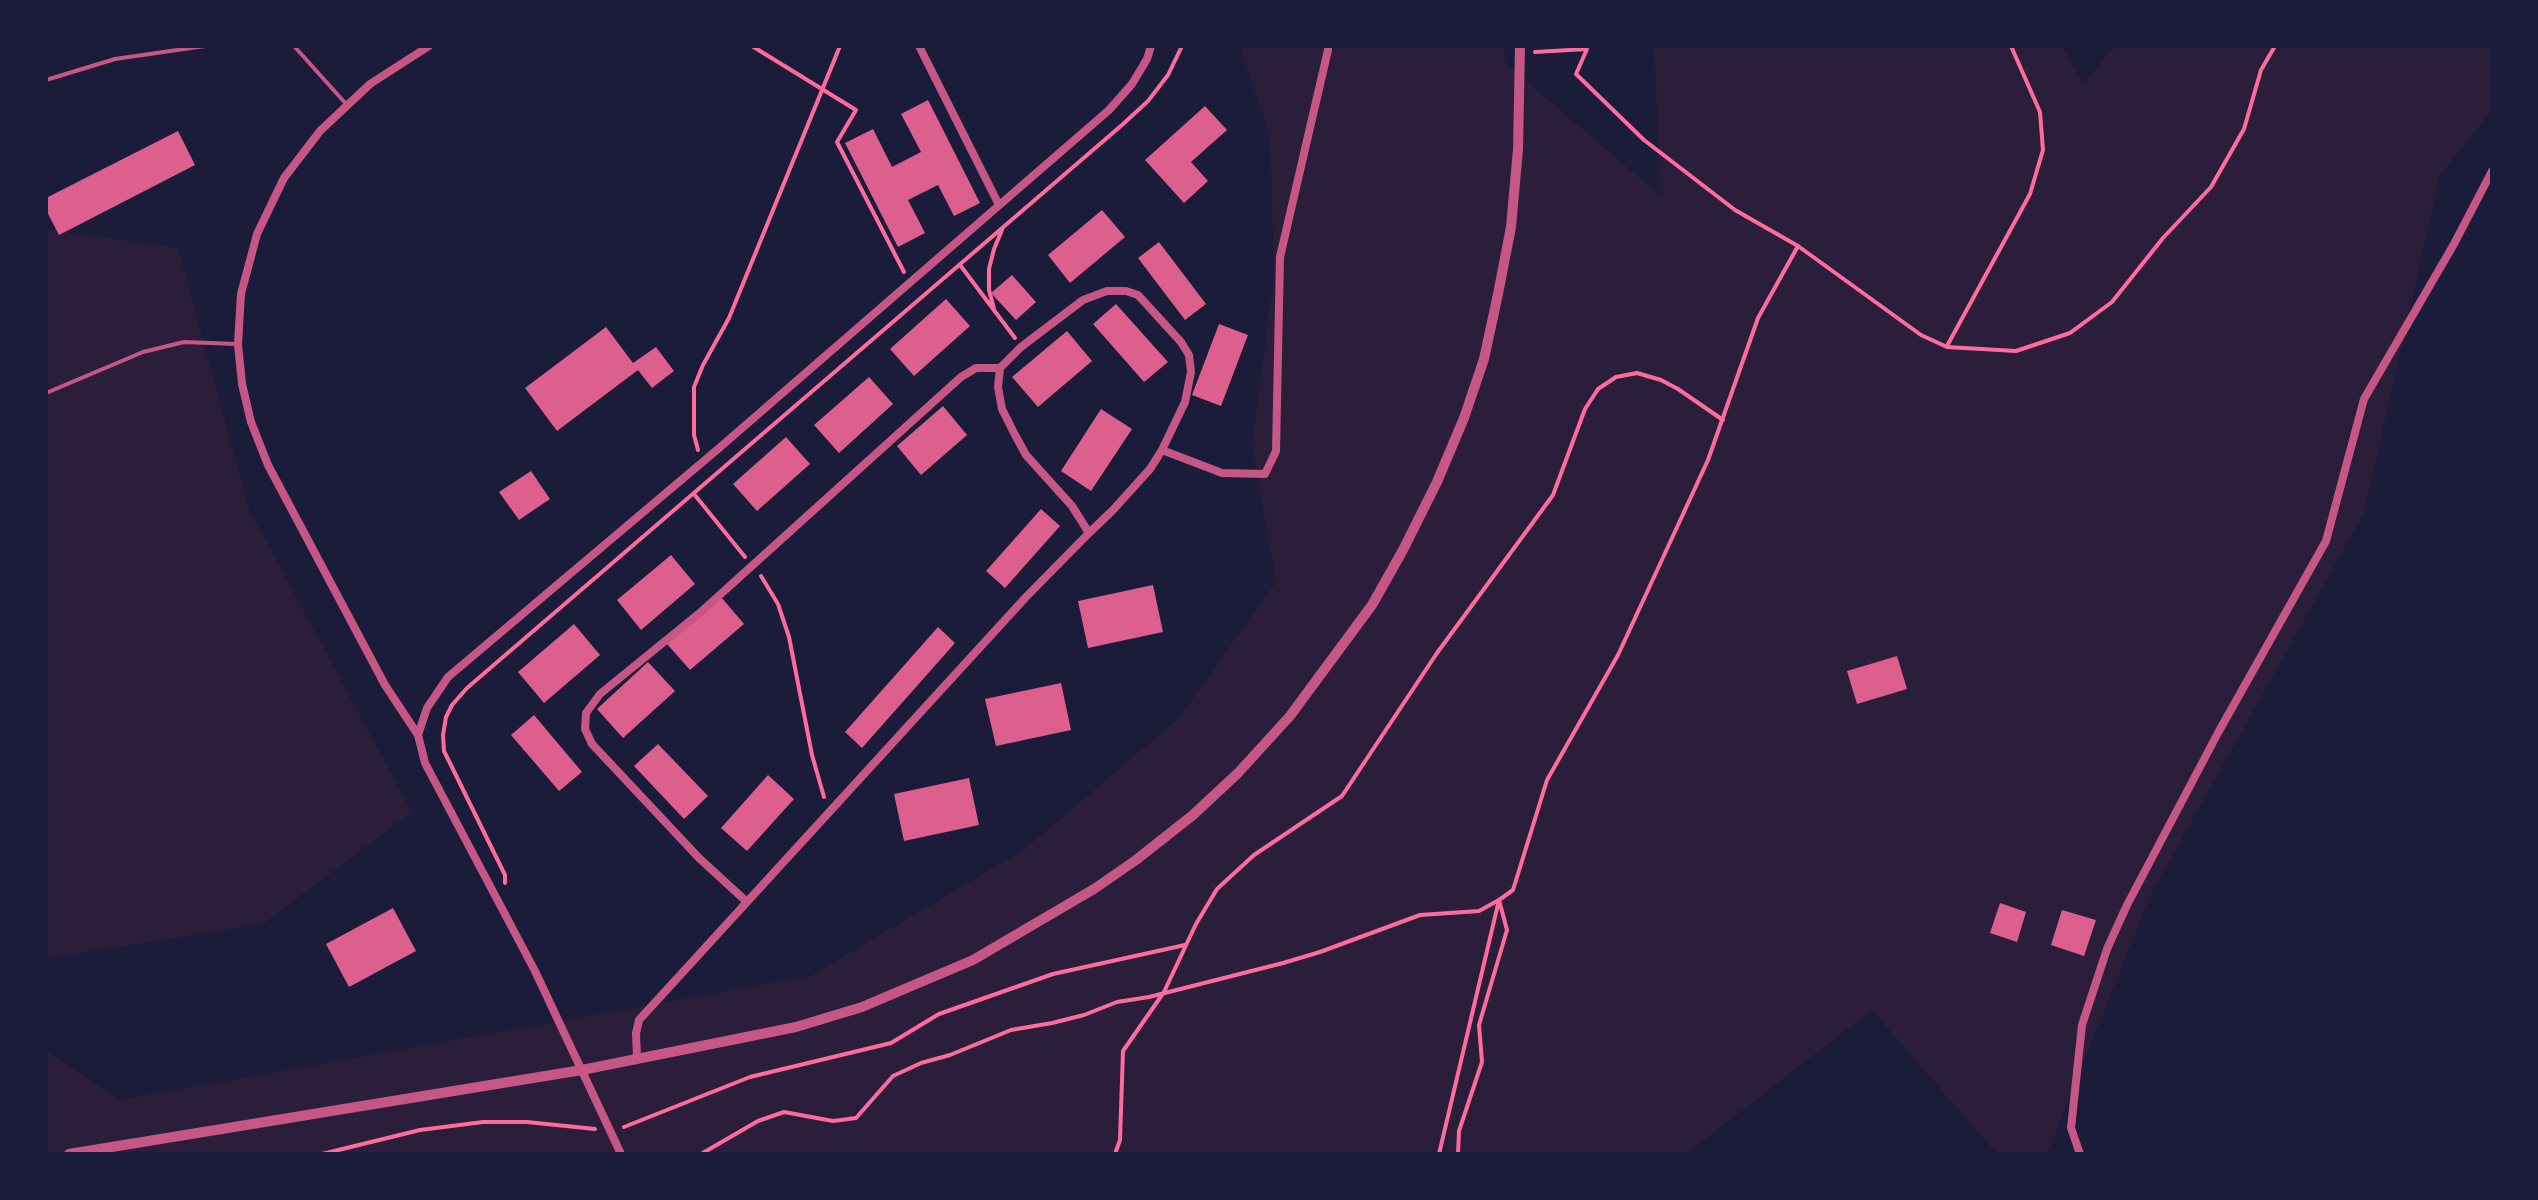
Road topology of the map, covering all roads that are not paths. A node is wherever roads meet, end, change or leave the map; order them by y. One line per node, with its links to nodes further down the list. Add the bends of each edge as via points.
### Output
1 (205, 46): 8 (lane, via 115,59)
2 (294, 46): 9 (lane)
3 (429, 46): 9 (street)
4 (919, 46): 11 (street)
5 (1151, 46): 11 (street, via 1132,84 1109,110)
6 (1520, 48): 19 (street, via 1511,227 1484,359 1464,418 1387,578 1290,716 1238,773 1136,860 973,960 862,1007 809,1023)
7 (1328, 50): 15 (street, via 1280,257 1276,451 1265,474 1237,474)
8 (46, 80)
9 (347, 105): 12 (street, via 284,178 257,234 241,294)
10 (2492, 171): 23 (street, via 2364,399 2326,541 2212,744 2107,949 2082,1025 2071,1128)
11 (999, 205): 17 (street, via 448,677 427,708)
12 (238, 344): 14 (lane, via 184,342 143,352); 17 (street, via 251,422 268,465 385,685)
13 (1000, 368): 15 (street, via 1083,300 1107,291 1138,295 1189,355 1185,402); 16 (street, via 1002,409 1014,433); 18 (street, via 976,368 961,377 702,611 600,694 586,713 585,729 592,744)
14 (46, 393)
15 (1162, 450): 16 (street)
16 (1089, 533): 18 (street)
17 (418, 735): 20 (street, via 425,763)
18 (747, 902): 19 (street, via 639,1020)
19 (637, 1057): 20 (street)
20 (582, 1070): 21 (street); 22 (street)
21 (69, 1154)
22 (621, 1154)
23 (2080, 1154)

